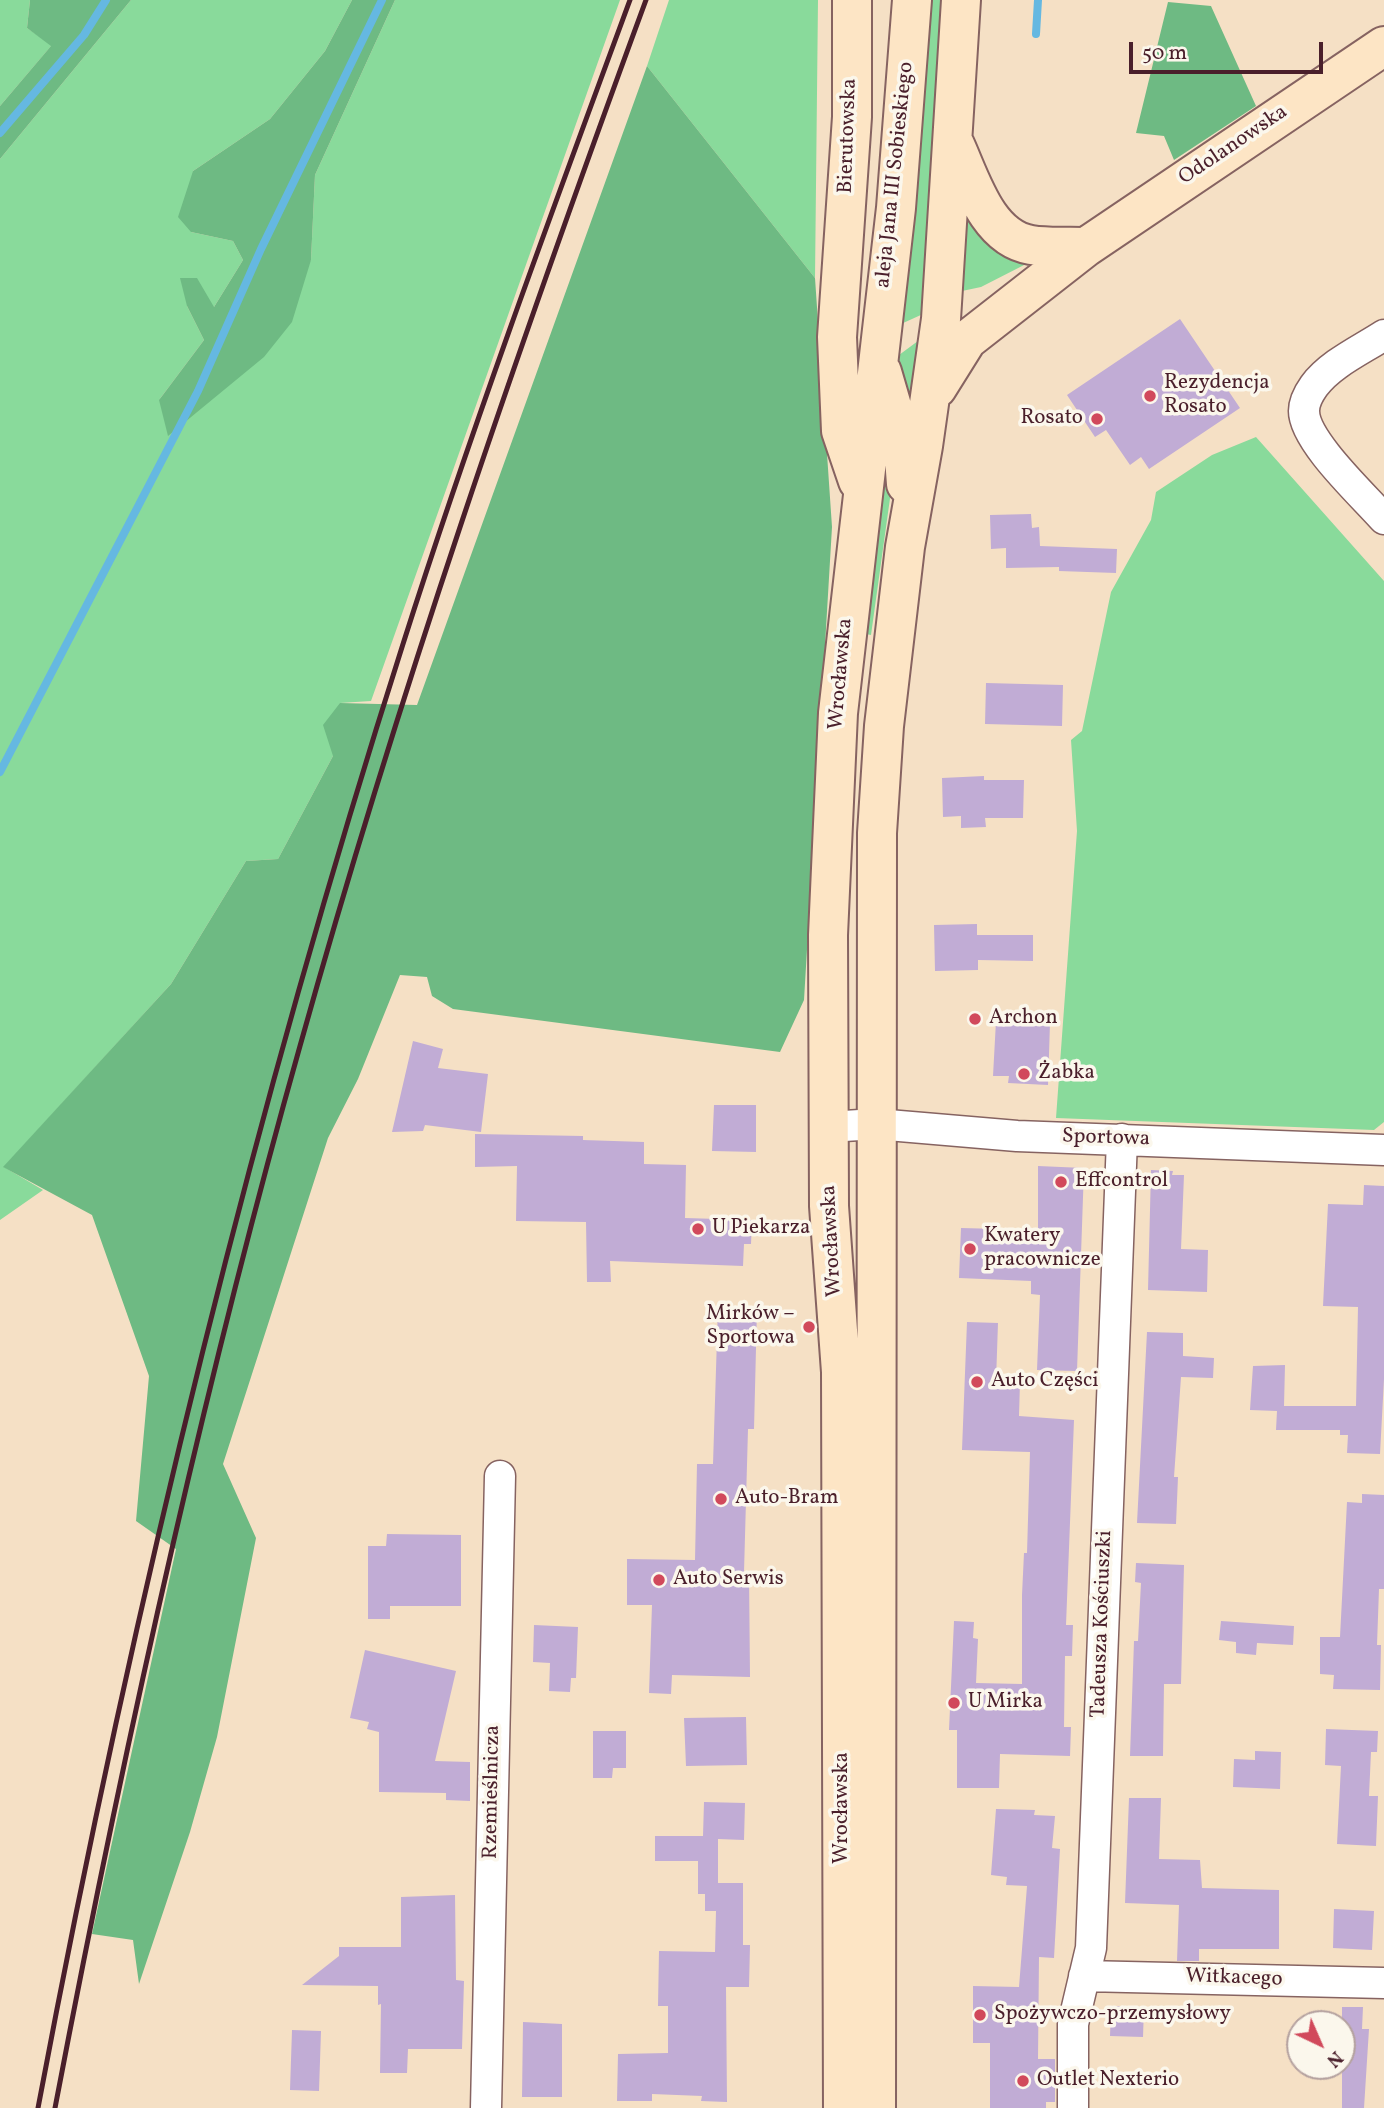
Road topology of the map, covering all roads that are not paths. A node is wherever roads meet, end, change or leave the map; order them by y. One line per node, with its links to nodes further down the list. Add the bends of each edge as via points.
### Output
1 (852, 0): 7 (main road, Bierutowska, via 852,117)
2 (912, 0): 10 (main road, aleja Jana III Sobieskiego)
3 (961, 0): 5 (main road)
4 (1384, 46): 6 (main road, Odolanowska)
5 (953, 140): 6 (main road, via 979,198 1001,232 1029,245); 8 (main road)
6 (1086, 247): 8 (main road, Odolanowska); 11 (main road, Odolanowska, via 967,340)
7 (842, 271): 10 (main road, Bierutowska, via 854,318); 12 (main road, Bierutowska, via 837,337 841,431)
8 (941, 319): 10 (main road, Odolanowska); 11 (main road, Wrocławska)
9 (1384, 335): 13 (street, via 1327,372 1314,386 1303,412 1310,432 1331,460)
10 (878, 367): 12 (main road, Wrocławska); 14 (main road, Wrocławska, via 903,444)
11 (931, 389): 14 (main road, Wrocławska)
12 (861, 491): 16 (main road, Wrocławska, via 834,781)
13 (1384, 519)
14 (908, 520): 15 (main road, Wrocławska, via 878,819)
15 (876, 1125): 16 (street, Sportowa); 17 (street, Sportowa); 24 (main road, Wrocławska)
16 (828, 1127): 23 (main road, Wrocławska, via 841,1372)
17 (1122, 1139): 18 (street, Sportowa); 20 (street, Tadeusza Kościuszki, via 1093,1908)
18 (1384, 1150)
19 (500, 1476): 22 (street, Rzemieślnicza)
20 (1084, 1976): 21 (street, Witkacego); 25 (street, Tadeusza Kościuszki, via 1073,2024)
21 (1384, 1983)
22 (486, 2108)
23 (843, 2108)
24 (876, 2108)
25 (1073, 2108)

